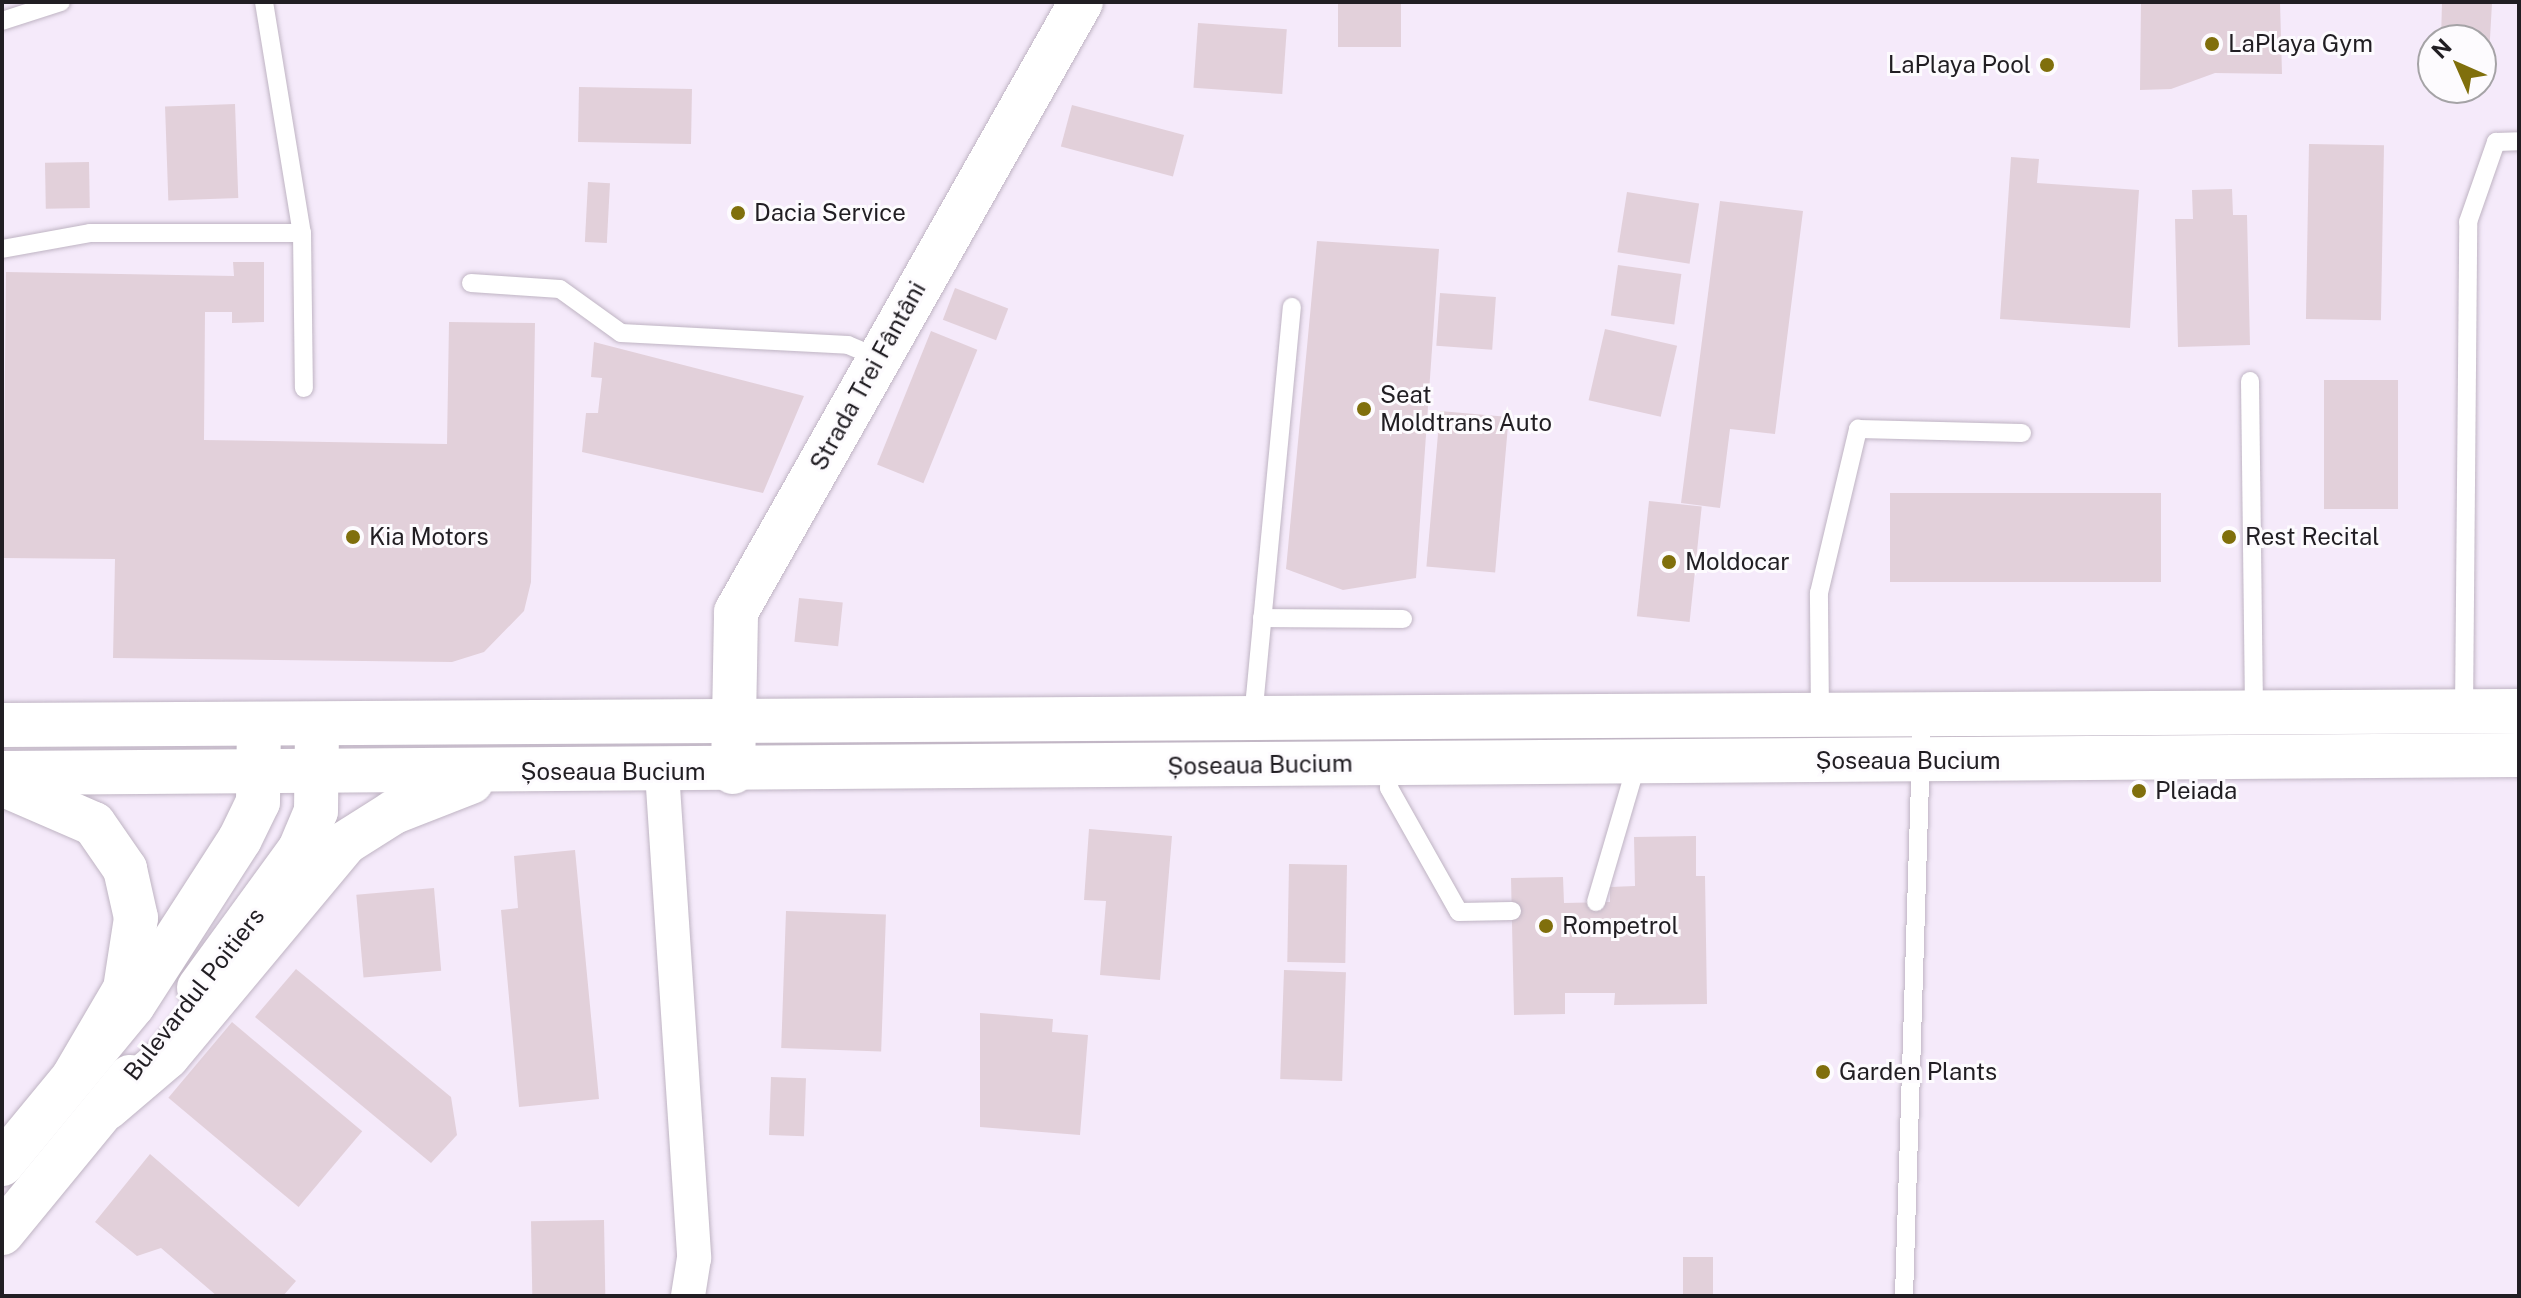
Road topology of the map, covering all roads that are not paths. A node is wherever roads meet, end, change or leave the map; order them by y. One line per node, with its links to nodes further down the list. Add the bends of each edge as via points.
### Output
1 (61, 2): 4 (lane)
2 (264, 2): 6 (lane)
3 (1081, 2): 10 (main road, Strada Trei Fântâni)
4 (2, 21)
5 (2519, 141): 17 (lane, via 2496,142 2468,222)
6 (302, 233): 7 (lane, via 90,233); 12 (lane)
7 (2, 249)
8 (471, 283): 10 (lane, via 560,289 621,333 848,345)
9 (1292, 307): 14 (lane)
10 (879, 358): 23 (main road, Strada Trei Fântâni, via 736,612)
11 (2250, 381): 18 (lane)
12 (304, 388)
13 (2022, 433): 22 (lane, via 1858,429 1819,593)
14 (1262, 618): 15 (lane); 20 (lane)
15 (1403, 619)
16 (2519, 711): 17 (main road, Șoseaua Bucium)
17 (2464, 712): 18 (main road, Șoseaua Bucium)
18 (2254, 714): 19 (main road, Șoseaua Bucium)
19 (1922, 717): 22 (main road, Șoseaua Bucium); 28 (lane)
20 (1253, 718): 21 (main road, Șoseaua Bucium); 23 (main road, Șoseaua Bucium)
21 (1393, 718): 22 (main road, Șoseaua Bucium); 30 (lane)
22 (1820, 718)
23 (734, 723): 26 (main road, Șoseaua Bucium); 34 (main road, Strada Trei Fântâni)
24 (2, 725): 25 (main road, Șoseaua Bucium)
25 (259, 725): 26 (main road, Șoseaua Bucium); 36 (main road, Bulevardul Poitiers)
26 (317, 725): 31 (main road, Bulevardul Poitiers)
27 (2519, 755): 28 (main road, Șoseaua Bucium)
28 (1923, 761): 29 (main road, Șoseaua Bucium); 45 (lane)
29 (1637, 763): 30 (main road, Șoseaua Bucium); 38 (lane)
30 (1390, 764): 34 (main road, Șoseaua Bucium); 39 (lane, via 1389,788 1459,912)
31 (317, 772): 32 (main road, Șoseaua Bucium); 36 (main road, Șoseaua Bucium); 41 (main road, Bulevardul Poitiers, via 316,811 284,877)
32 (495, 772): 33 (main road, Șoseaua Bucium); 41 (main road, via 394,812 345,843 167,1057)
33 (662, 772): 34 (main road, Șoseaua Bucium); 44 (street, via 694,1258)
34 (733, 772)
35 (2, 773): 36 (main road, Șoseaua Bucium)
36 (258, 773): 40 (main road, Bulevardul Poitiers, via 258,802 232,852 133,1005)
37 (2, 784): 40 (main road, via 94,824 125,869 136,918 125,989)
38 (1596, 902)
39 (1512, 911)
40 (74, 1076): 42 (main road, Bulevardul Poitiers)
41 (107, 1108): 43 (main road, Bulevardul Poitiers)
42 (2, 1164)
43 (5, 1221)
44 (688, 1296)
45 (1904, 1296)

